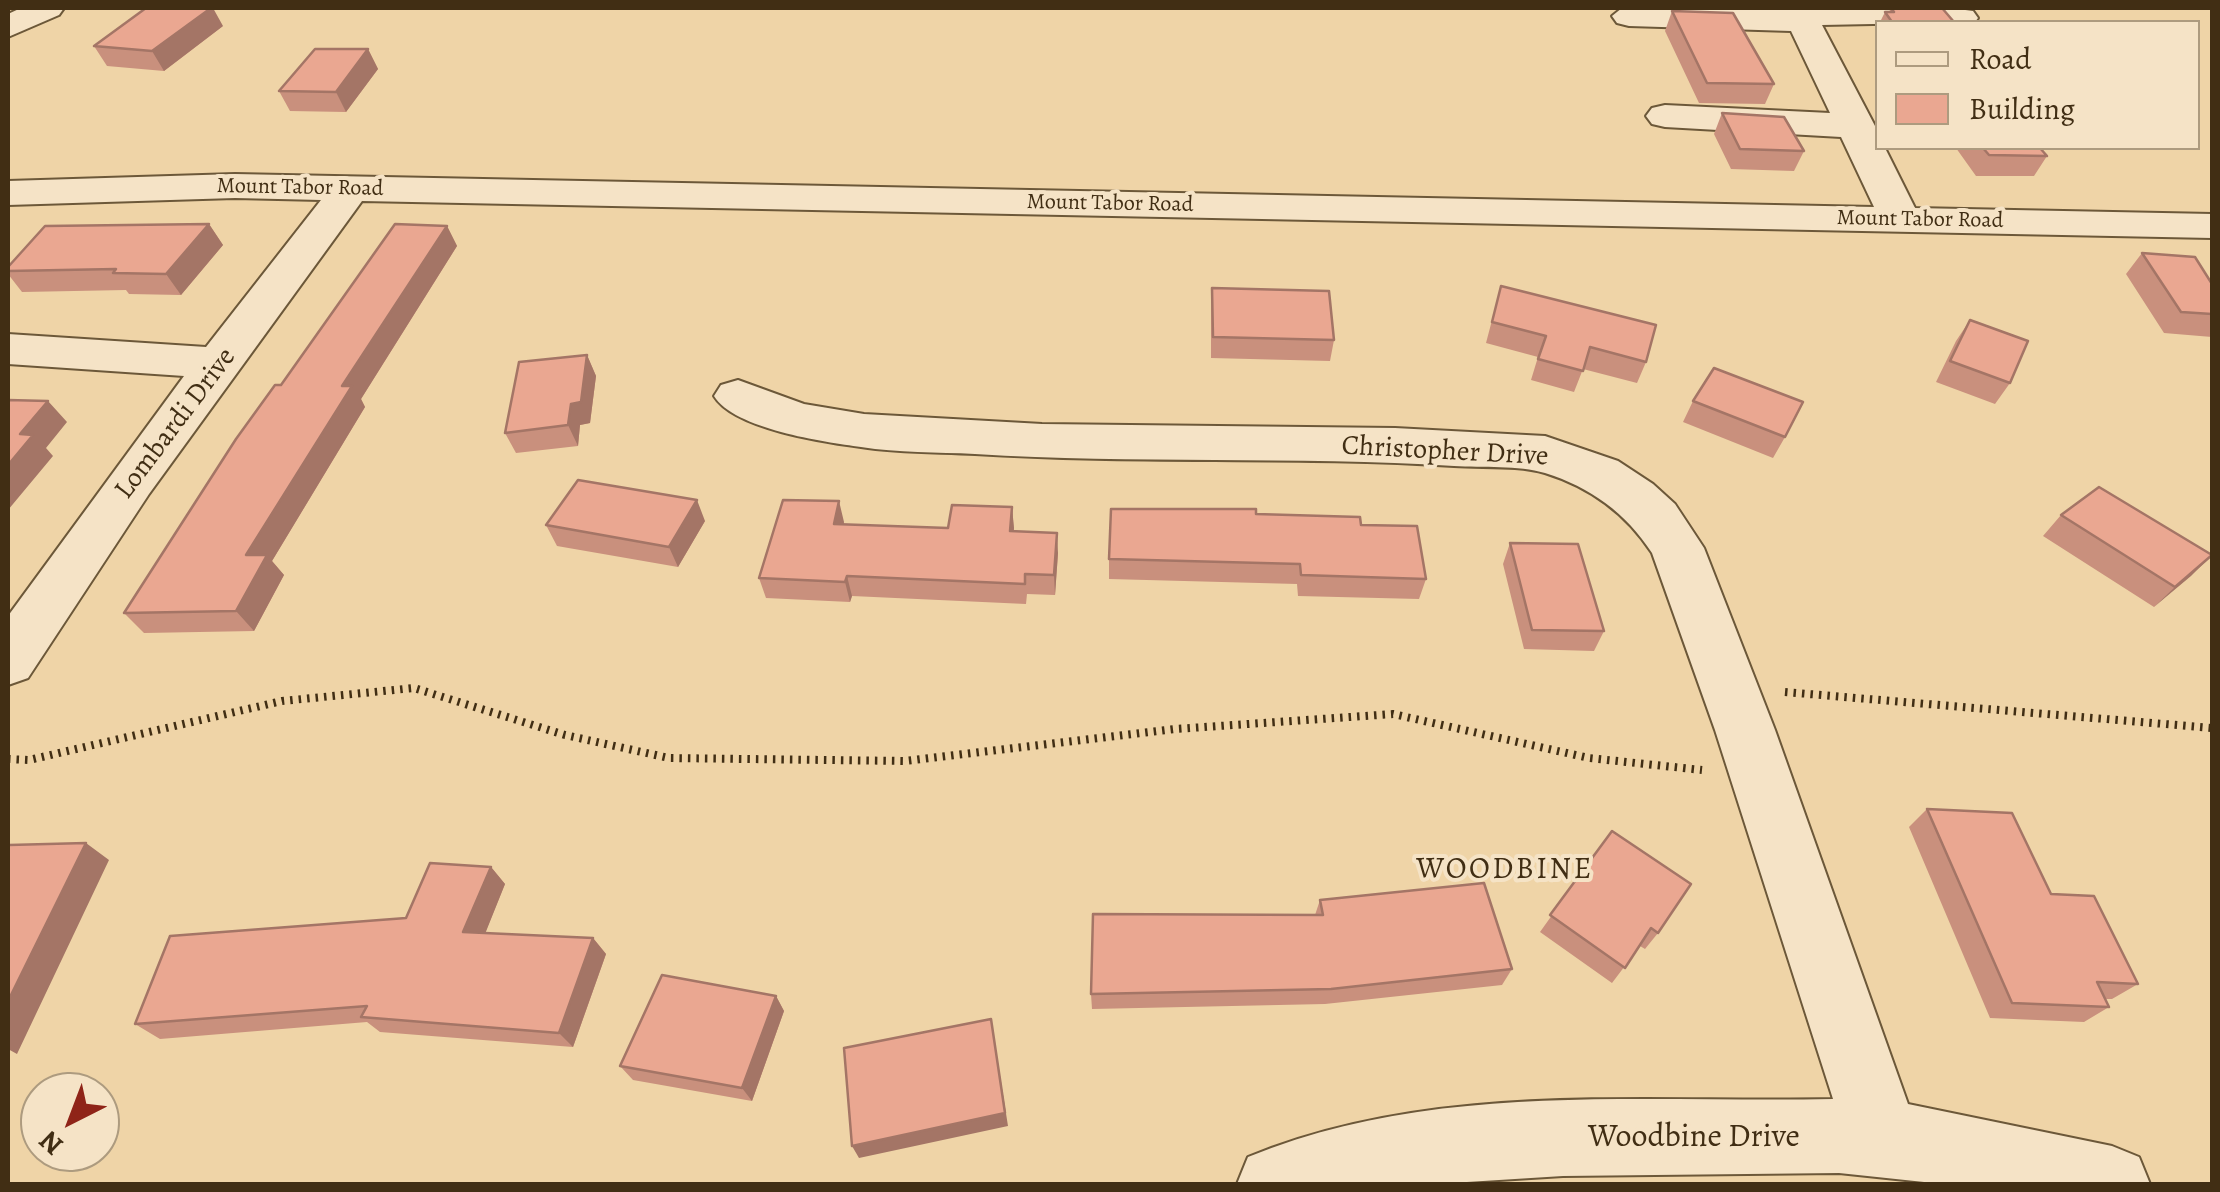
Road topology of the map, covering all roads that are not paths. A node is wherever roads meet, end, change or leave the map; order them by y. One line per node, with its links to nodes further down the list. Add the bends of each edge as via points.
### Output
1 (46, 8): 5 (street)
2 (1800, 14): 3 (street); 4 (street); 7 (street)
3 (1628, 16)
4 (1961, 18)
5 (8, 28)
6 (1666, 116): 7 (street)
7 (1862, 122): 10 (street)
8 (350, 189): 9 (street, Mount Tabor Road, via 175,186); 10 (street, Mount Tabor Road); 13 (street, Lombardi Drive)
9 (8, 193)
10 (1901, 220): 11 (street, Mount Tabor Road)
11 (2212, 226)
12 (8, 348): 13 (street)
13 (222, 364): 15 (street, Lombardi Drive, via 79,554)
14 (738, 396): 16 (street, Christopher Drive, via 796,419 864,431 1545,454 1600,474 1657,518 1677,548)
15 (8, 662)
16 (1884, 1139): 17 (street, Woodbine Drive, via 1578,1138 1395,1155); 18 (street, Woodbine Drive, via 2019,1160)
17 (1275, 1184)
18 (2112, 1184)

